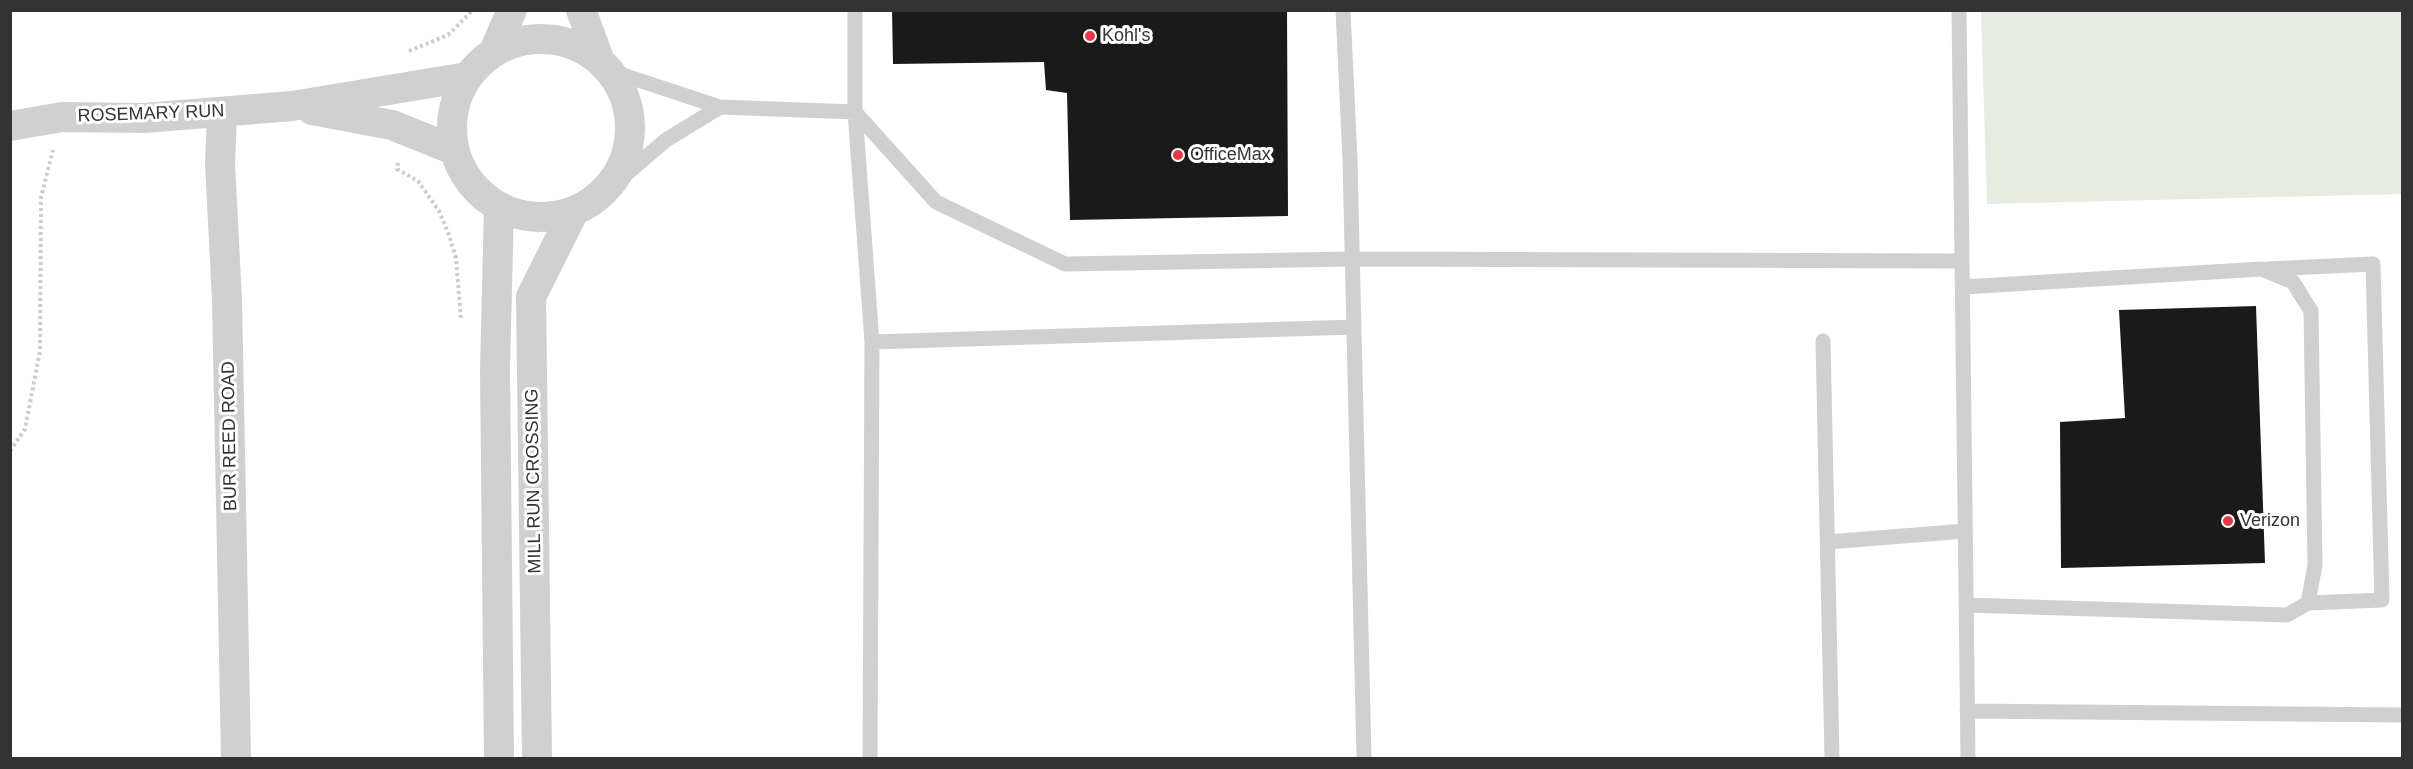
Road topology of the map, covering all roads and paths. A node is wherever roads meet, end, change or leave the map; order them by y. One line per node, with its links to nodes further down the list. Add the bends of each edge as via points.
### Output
1 (473, 10): 10 (path, via 448,34 401,54)
2 (512, 10): 7 (street)
3 (580, 10): 8 (street)
4 (855, 10): 13 (lane)
5 (1343, 10): 22 (lane)
6 (1959, 10): 23 (lane)
7 (494, 51): 8 (street, via 529,38 566,41); 9 (street)
8 (604, 64): 12 (lane); 19 (street, via 623,89 631,125 625,162)
9 (467, 77): 10 (street, ROSEMARY RUN); 18 (street, via 453,112)
10 (406, 87): 11 (street, ROSEMARY RUN)
11 (291, 106): 14 (street, ROSEMARY RUN); 17 (street, ROSEMARY RUN)
12 (720, 107): 13 (lane); 19 (lane, via 666,140)
13 (855, 112): 22 (lane, via 936,202 1065,264); 29 (lane)
14 (222, 113): 15 (street, ROSEMARY RUN, via 144,118); 37 (street, BUR REED ROAD, via 220,164 227,312)
15 (62, 117): 16 (street, ROSEMARY RUN); 30 (path, via 41,197 40,351 25,429)
16 (10, 126)
17 (405, 130): 18 (street, ROSEMARY RUN); 26 (path, via 397,169 418,181 439,211 449,235 456,258)
18 (454, 150): 20 (street, via 470,183)
19 (604, 193): 21 (street)
20 (499, 207): 21 (street, via 535,218); 38 (street, MILL RUN CROSSING, via 495,370)
21 (573, 213): 39 (street, MILL RUN CROSSING, via 531,297)
22 (1352, 259): 23 (lane); 27 (lane)
23 (1962, 261): 25 (lane)
24 (2262, 269): 25 (lane); 33 (lane, via 2294,282 2311,311 2315,565); 33 (lane, via 2373,264 2382,600)
25 (1963, 287): 31 (lane)
26 (461, 327)
27 (1354, 327): 29 (lane); 41 (lane)
28 (1823, 340): 32 (lane)
29 (872, 342): 40 (lane)
30 (10, 451)
31 (1965, 531): 32 (lane); 34 (lane)
32 (1828, 542): 42 (lane)
33 (2308, 603): 34 (lane, via 2287,615)
34 (1966, 605): 35 (lane)
35 (1967, 711): 36 (lane); 43 (lane)
36 (2403, 715)
37 (236, 759)
38 (499, 759)
39 (537, 759)
40 (870, 759)
41 (1364, 759)
42 (1832, 759)
43 (1968, 759)

